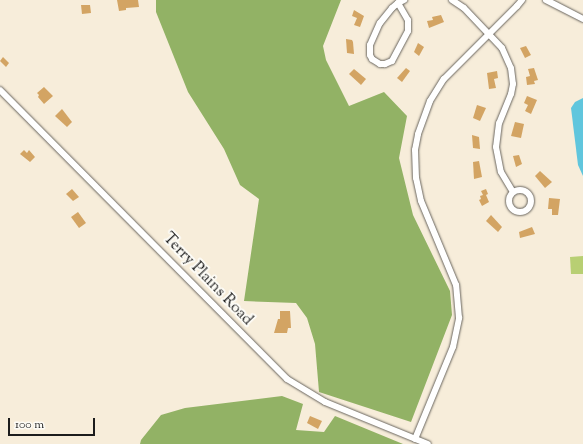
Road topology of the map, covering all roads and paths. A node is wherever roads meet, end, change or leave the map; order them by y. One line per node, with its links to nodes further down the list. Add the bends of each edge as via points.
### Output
1 (404, 0): 5 (street)
2 (452, 0): 7 (street, via 464,8)
3 (522, 0): 7 (street)
4 (546, 0): 6 (street)
5 (398, 3): 5 (street, via 380,23 370,45 372,60 380,64 392,61 408,31 408,20)
6 (583, 19)
7 (489, 34): 9 (street, via 506,55 513,75 511,94 499,123 496,147 502,172); 10 (street, via 444,78 430,101 415,150 416,178 421,201 456,285 459,318 452,347)
8 (0, 90): 10 (street, Terry Plains Road, via 287,379 325,402)
9 (513, 192)
10 (415, 439): 11 (street, Terry Plains Road)
11 (428, 444)

